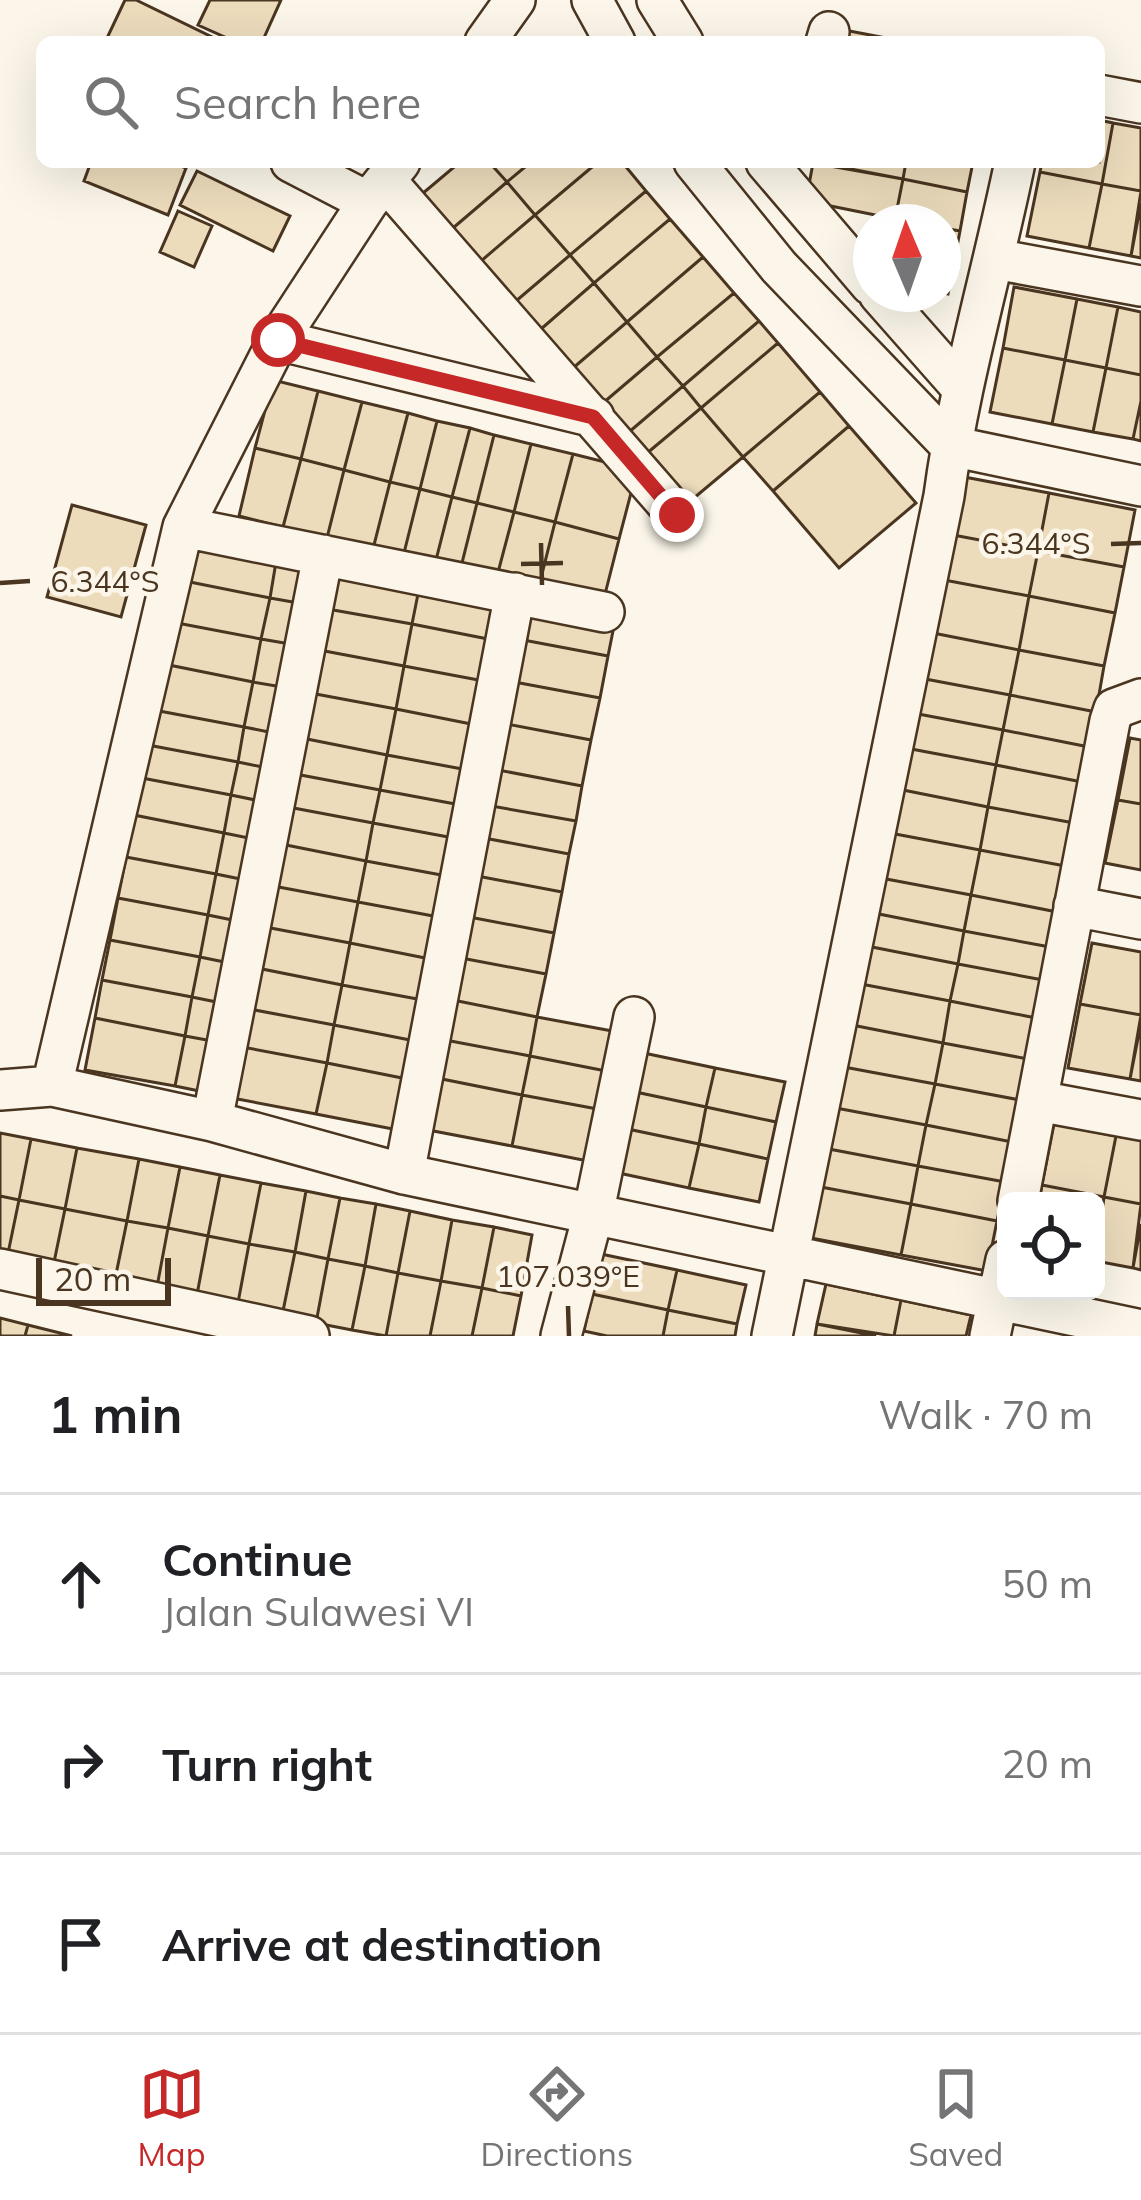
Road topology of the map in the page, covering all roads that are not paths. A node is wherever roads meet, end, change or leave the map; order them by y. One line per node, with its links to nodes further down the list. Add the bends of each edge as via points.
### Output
1 (515, 0): 4 (street)
2 (592, 0): 5 (street)
3 (657, 0): 6 (street)
4 (489, 36)
5 (612, 36)
6 (678, 36)
7 (1105, 96): 8 (street)
8 (1141, 104)
9 (319, 168): 13 (street)
10 (699, 168): 21 (street, via 778,267)
11 (1014, 168): 14 (street)
12 (780, 170): 15 (street)
13 (384, 182): 18 (street); 20 (street)
14 (994, 259): 16 (street); 19 (street)
15 (853, 262)
16 (1141, 286)
17 (895, 312): 19 (street)
18 (278, 340): 20 (street); 24 (street)
19 (961, 387): 21 (street)
20 (593, 417): 23 (street)
21 (951, 446): 22 (street); 40 (street)
22 (1141, 486)
23 (677, 515)
24 (183, 527): 25 (street); 32 (street)
25 (323, 555): 26 (street); 36 (street)
26 (515, 593): 27 (street); 37 (street)
27 (604, 612)
28 (1141, 699): 29 (street, via 1114,710 1110,722)
29 (1074, 906): 30 (street); 34 (street)
30 (1141, 919)
31 (634, 1017): 39 (street)
32 (52, 1085): 33 (street); 36 (street)
33 (0, 1090)
34 (1038, 1101): 35 (street); 38 (street)
35 (1141, 1120)
36 (212, 1121): 37 (street)
37 (404, 1174): 39 (street)
38 (1020, 1192)
39 (593, 1215): 40 (street); 45 (street)
40 (790, 1258): 42 (street); 46 (street)
41 (0, 1269): 44 (street)
42 (994, 1319): 43 (street)
43 (1141, 1330)
44 (309, 1336)
45 (561, 1336)
46 (772, 1336)

